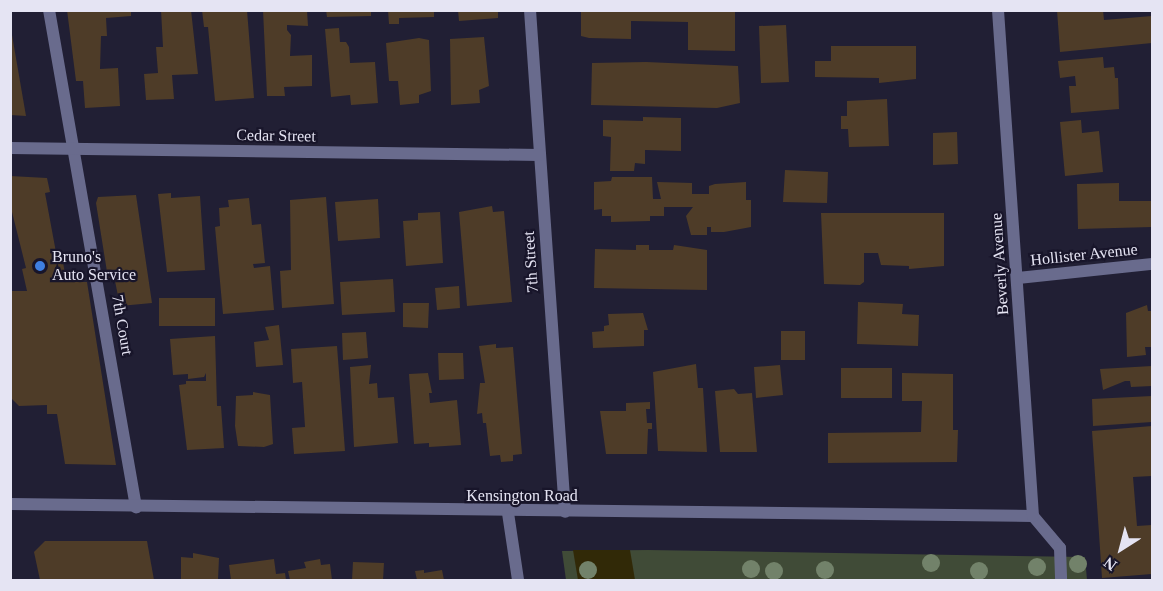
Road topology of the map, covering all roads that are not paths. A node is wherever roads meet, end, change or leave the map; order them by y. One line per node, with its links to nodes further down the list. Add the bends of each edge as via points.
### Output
1 (49, 10): 5 (street, 7th Court, via 66,120)
2 (530, 10): 6 (street, 7th Street)
3 (998, 10): 8 (street, Beverly Avenue)
4 (10, 148): 5 (street, Cedar Street)
5 (75, 149): 6 (street, Cedar Street); 10 (street, 7th Court)
6 (540, 155): 11 (street, 7th Street)
7 (1152, 264): 8 (street, Hollister Avenue)
8 (1018, 278): 13 (street, Beverly Avenue)
9 (10, 504): 10 (street, Kensington Road)
10 (136, 507): 12 (street, Kensington Road)
11 (565, 512): 12 (street, Kensington Road); 13 (street, Kensington Road)
12 (508, 513): 14 (street)
13 (1033, 516): 15 (street, via 1060,548)
14 (518, 580)
15 (1061, 580)

